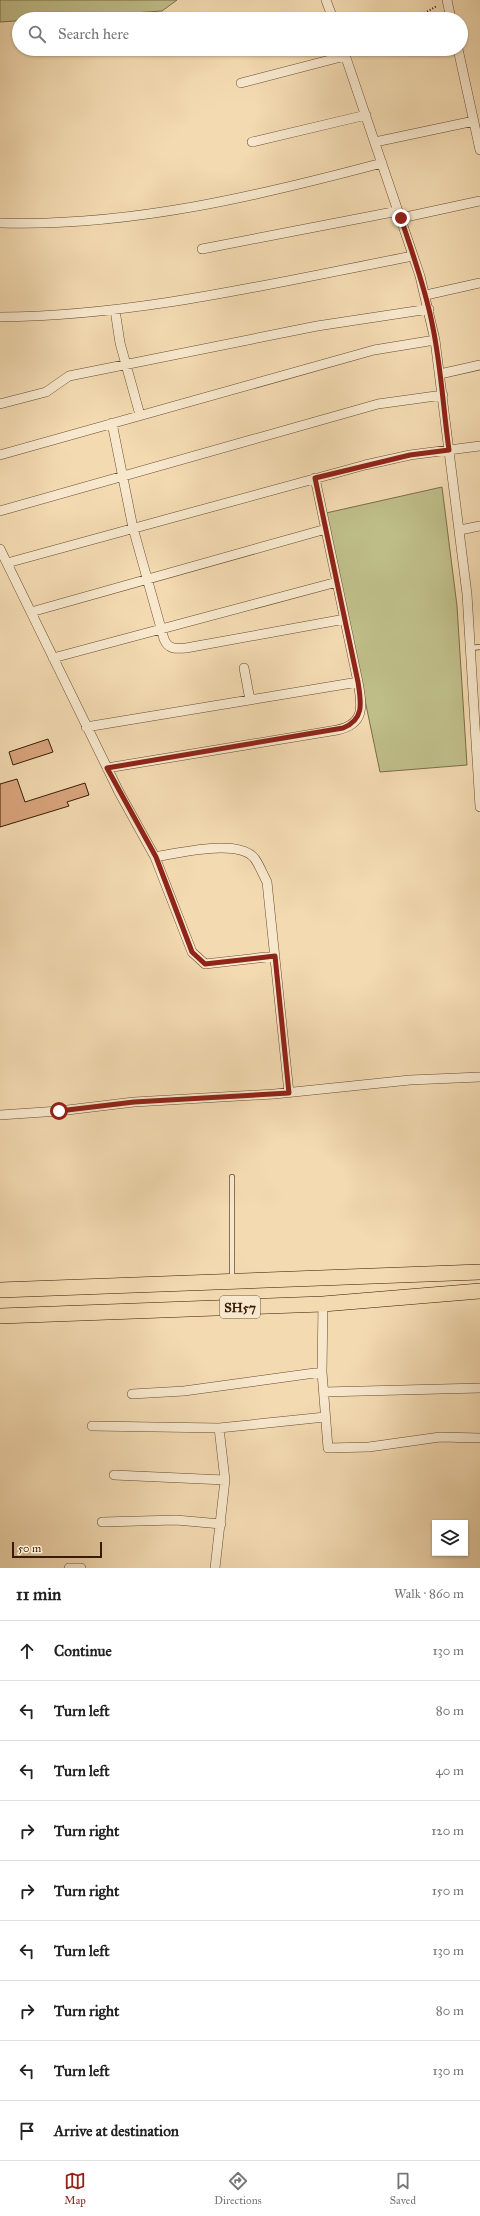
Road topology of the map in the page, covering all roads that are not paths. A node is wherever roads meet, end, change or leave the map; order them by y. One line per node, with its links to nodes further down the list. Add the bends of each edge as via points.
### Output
1 (326, 0): 3 (street)
2 (447, 1): 4 (street)
3 (330, 12)
4 (449, 12)
5 (331, 56): 8 (street)
6 (345, 56): 9 (street)
7 (460, 56): 10 (street)
8 (241, 83)
9 (366, 115): 11 (street); 12 (street)
10 (474, 121): 12 (street); 13 (street)
11 (252, 142)
12 (375, 142): 14 (street)
13 (480, 150)
14 (382, 163): 16 (street); 17 (street, via 264,193 157,212 67,222)
15 (480, 201): 16 (street)
16 (400, 215): 18 (street); 19 (street)
17 (0, 223)
18 (202, 249)
19 (414, 256): 21 (street); 23 (street)
20 (480, 283): 21 (street)
21 (426, 295): 22 (street)
22 (429, 309): 25 (street); 26 (street, via 317,326)
23 (115, 310): 24 (street); 26 (street)
24 (0, 317)
25 (435, 340): 28 (street); 31 (street, via 374,350)
26 (125, 365): 30 (street, via 69,376 46,392); 31 (street)
27 (480, 365): 28 (street)
28 (440, 374): 29 (street)
29 (443, 395): 34 (street); 36 (street, via 378,404)
30 (0, 404)
31 (140, 415): 32 (street)
32 (112, 423): 35 (street); 36 (street)
33 (480, 446): 34 (street)
34 (449, 450): 37 (street, via 410,455); 42 (street)
35 (0, 455)
36 (123, 476): 38 (street); 40 (street)
37 (315, 478): 40 (street); 41 (street)
38 (0, 511)
39 (480, 526): 42 (street)
40 (133, 528): 44 (street); 45 (street)
41 (326, 529): 45 (street); 46 (street)
42 (460, 530): 50 (street)
43 (0, 549): 44 (street)
44 (7, 564): 47 (street)
45 (147, 579): 47 (street); 49 (street)
46 (337, 582): 48 (street); 49 (street)
47 (31, 612): 51 (street)
48 (345, 619): 49 (street, via 179,649 168,646); 53 (street)
49 (161, 629): 51 (street)
50 (476, 647): 57 (street)
51 (53, 658): 55 (street)
52 (244, 668): 54 (street)
53 (358, 682): 54 (street); 56 (street, via 360,714 353,723 343,728)
54 (250, 700): 55 (street)
55 (86, 727): 56 (street)
56 (107, 768): 58 (street)
57 (480, 807)
58 (156, 857): 59 (street, via 192,952 205,964); 59 (street, via 208,848 237,849 255,858 267,882)
59 (275, 956): 61 (street)
60 (480, 1078): 61 (street, via 410,1080)
61 (289, 1093): 62 (street, via 134,1102)
62 (0, 1115)
63 (232, 1177): 65 (lane)
64 (480, 1272): 65 (main road, SH57)
65 (232, 1282): 66 (main road, SH57)
66 (0, 1290)
67 (480, 1291): 68 (main road, SH57)
68 (323, 1304): 69 (main road, SH57); 70 (street)
69 (0, 1316)
70 (322, 1372): 72 (street); 73 (street, via 184,1391)
71 (480, 1388): 72 (street)
72 (324, 1392): 74 (street)
73 (132, 1394)
74 (325, 1417): 76 (street); 77 (street, via 328,1448 369,1447 440,1437)
75 (92, 1426): 76 (street)
76 (219, 1428): 79 (street)
77 (480, 1438)
78 (114, 1475): 79 (street)
79 (225, 1480): 81 (street)
80 (102, 1522): 81 (street, via 176,1520)
81 (221, 1524): 84 (street)
82 (69, 1568): 83 (street)
83 (81, 1568)
84 (215, 1568)

